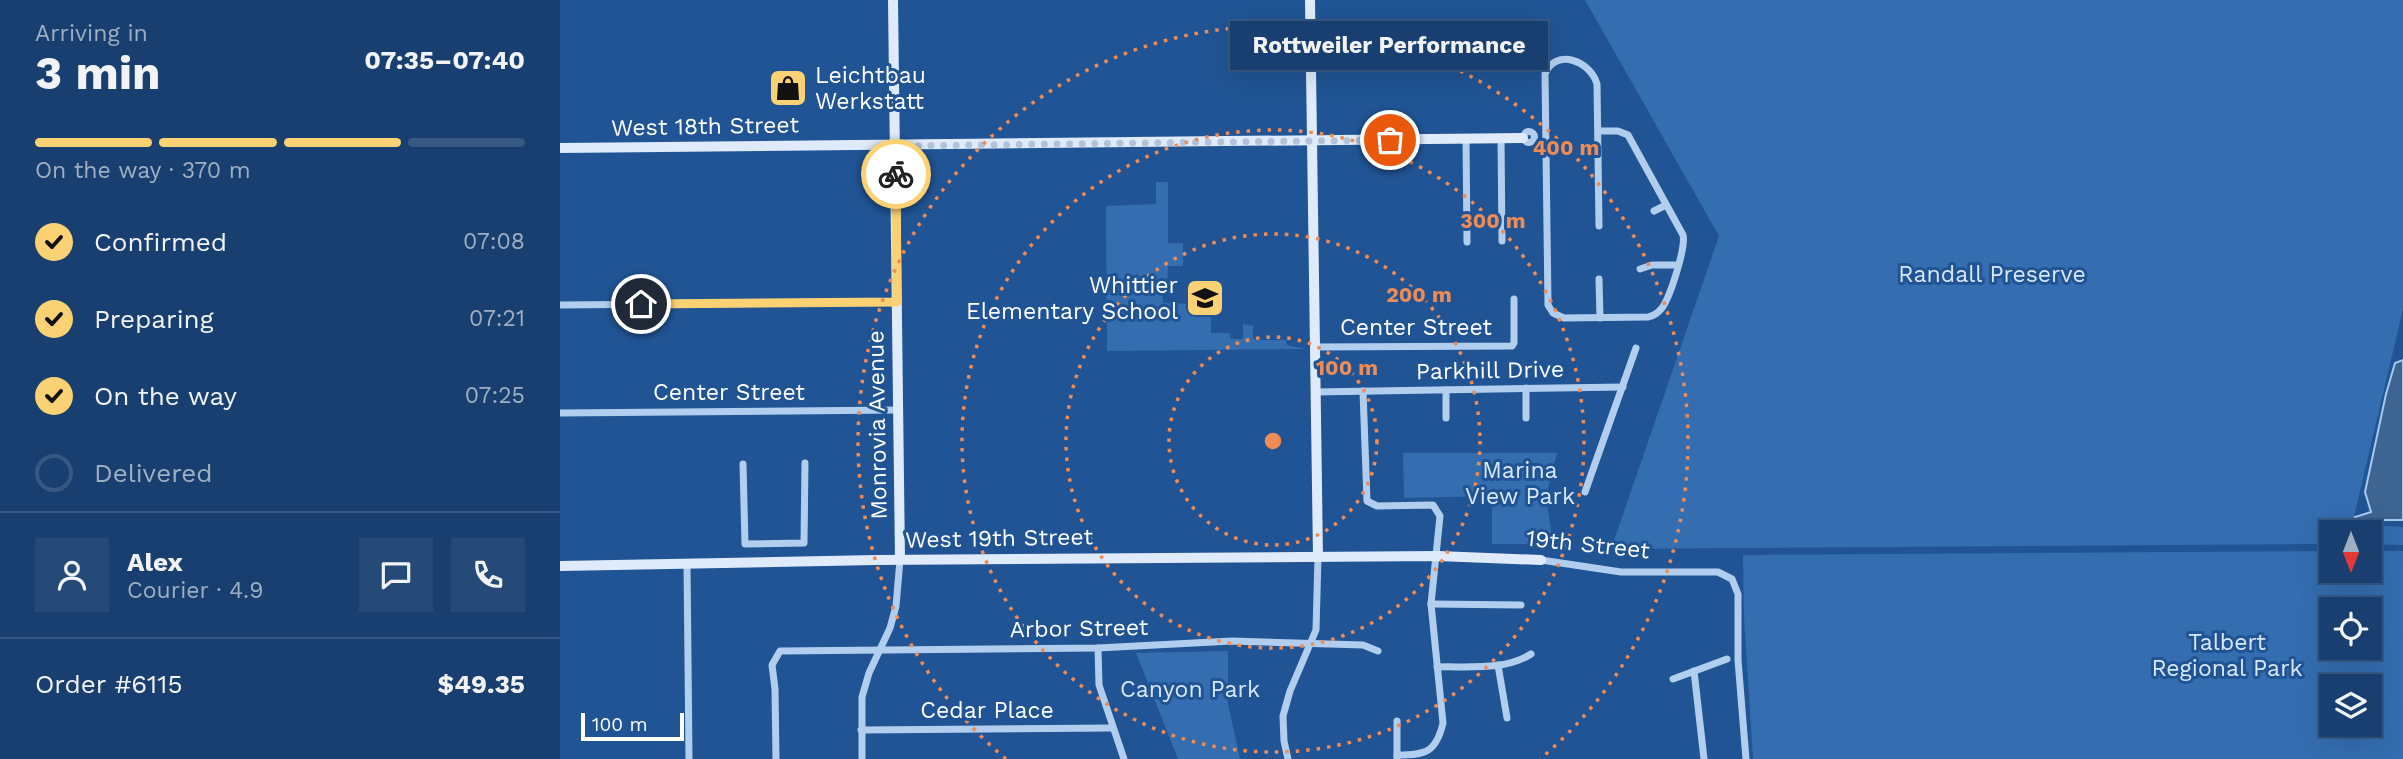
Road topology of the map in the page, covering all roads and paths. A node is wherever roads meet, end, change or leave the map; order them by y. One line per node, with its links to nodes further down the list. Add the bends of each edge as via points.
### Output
1 (893, 0): 10 (street, Monrovia Avenue)
2 (1310, 0): 8 (street)
3 (1546, 131): 4 (street, via 1545,74 1557,61 1566,60 1589,68 1597,84); 6 (street, West 18th Street); 9 (street)
4 (1598, 131): 12 (street, via 1628,135); 14 (street)
5 (1501, 138): 6 (street, West 18th Street); 7 (street, West 18th Street); 15 (street)
6 (1529, 138): 9 (street, West 18th Street)
7 (1466, 139): 8 (street, West 18th Street); 16 (street)
8 (1312, 141): 10 (street, West 18th Street); 24 (street)
9 (1546, 144): 23 (street, via 1548,305 1564,318)
10 (896, 146): 11 (street, West 18th Street); 21 (street, Monrovia Avenue)
11 (560, 148)
12 (1666, 205): 13 (street); 17 (street, via 1685,241)
13 (1654, 211)
14 (1599, 226)
15 (1502, 241)
16 (1468, 242)
17 (1678, 265): 18 (street); 23 (street, via 1663,307 1656,314)
18 (1640, 269)
19 (1599, 279): 23 (street)
20 (1514, 299): 24 (street, Center Street, via 1512,346)
21 (897, 302): 22 (street); 31 (street, Monrovia Avenue)
22 (560, 305)
23 (1600, 318)
24 (1315, 347): 30 (street)
25 (1636, 348): 26 (street)
26 (1623, 387): 27 (street, Parkhill Drive); 37 (street)
27 (1526, 388): 28 (street, Parkhill Drive); 34 (street)
28 (1446, 390): 29 (street, Parkhill Drive); 33 (street)
29 (1363, 391): 30 (street, Parkhill Drive); 39 (street, via 1367,501 1377,506 1433,505 1440,516)
30 (1315, 392): 40 (street)
31 (898, 410): 32 (street, Center Street); 42 (street, Monrovia Avenue)
32 (560, 413)
33 (1446, 418)
34 (1526, 418)
35 (806, 463): 38 (street, via 804,543)
36 (743, 464): 38 (street, via 745,544)
37 (1586, 492)
38 (764, 544): 43 (street)
39 (1438, 556): 40 (street, West 19th Street); 41 (street, 19th Street); 46 (street)
40 (1318, 557): 42 (street, West 19th Street); 48 (street, via 1317,615)
41 (1541, 560): 69 (street, 19th Street, via 1621,572 1718,572 1732,579 1739,603 1738,660)
42 (900, 561): 43 (street, West 19th Street); 50 (street, Monrovia Avenue, via 896,606)
43 (765, 562): 44 (street, West 19th Street)
44 (687, 564): 45 (street, West 19th Street); 63 (street)
45 (560, 566)
46 (1432, 604): 47 (street); 55 (street)
47 (1521, 605)
48 (1311, 645): 49 (street, Arbor Street, via 1232,641); 51 (street, Arbor Street, via 1363,645); 67 (street, via 1283,716)
49 (1098, 648): 50 (street, Arbor Street); 60 (street, via 1099,685)
50 (880, 649): 61 (street, Monrovia Avenue, via 862,697); 64 (street, Arbor Street, via 780,651 772,664)
51 (1378, 651)
52 (1531, 654): 54 (street, via 1519,662)
53 (1727, 659): 56 (street)
54 (1498, 665): 55 (street); 58 (street)
55 (1437, 667): 62 (street, via 1443,723 1440,737 1421,755)
56 (1694, 671): 57 (street); 68 (street)
57 (1673, 679)
58 (1507, 718)
59 (1397, 721): 62 (street)
60 (1112, 728): 61 (street, Cedar Place); 66 (street)
61 (862, 730): 65 (street, Monrovia Avenue)
62 (1397, 757)
63 (689, 759)
64 (776, 759)
65 (862, 759)
66 (1124, 759)
67 (1288, 759)
68 (1704, 759)
69 (1746, 759)

